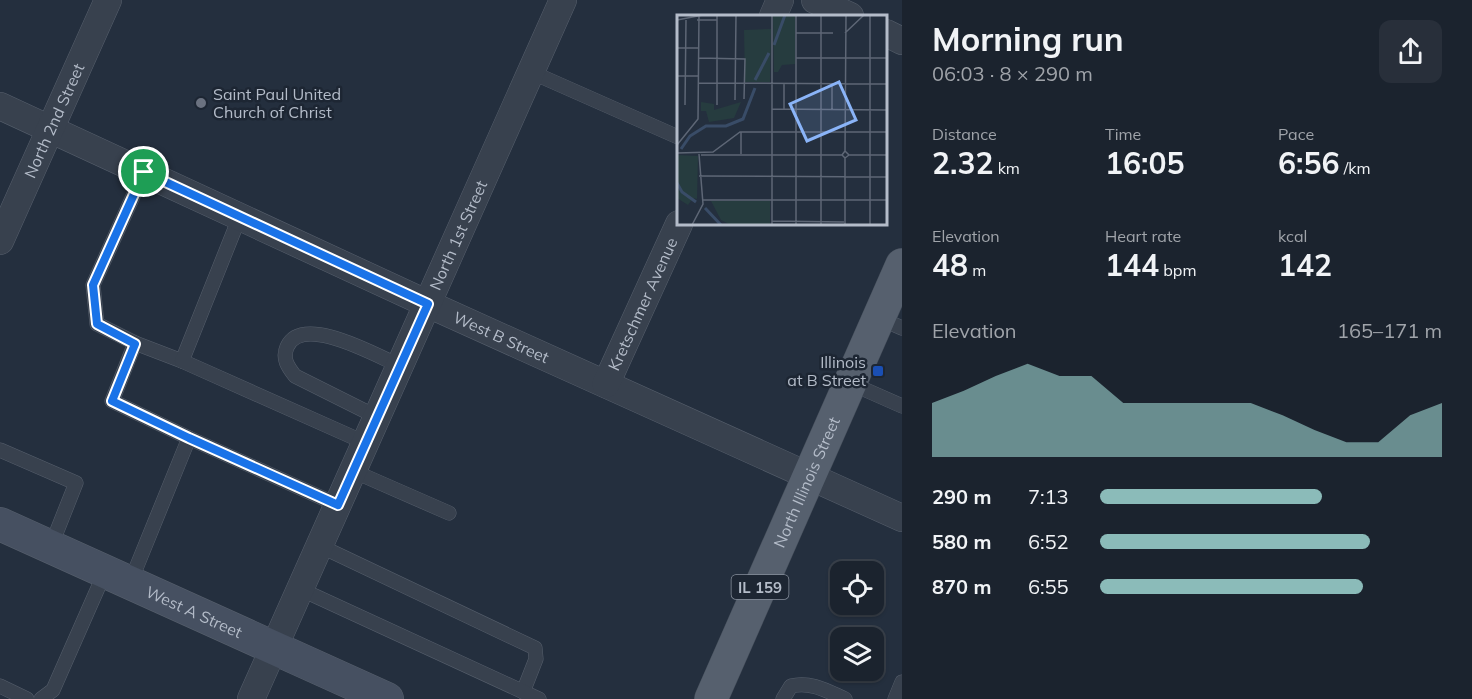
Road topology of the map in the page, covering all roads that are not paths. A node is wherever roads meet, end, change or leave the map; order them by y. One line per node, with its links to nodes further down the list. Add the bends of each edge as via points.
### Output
1 (108, 0): 11 (street, North 2nd Street)
2 (562, 0): 9 (street, North 1st Street)
3 (780, 0): 5 (street)
4 (815, 0): 6 (street)
5 (773, 15)
6 (848, 15)
7 (887, 34): 8 (street)
8 (902, 41)
9 (531, 72): 12 (lane); 18 (street, North 1st Street)
10 (0, 106): 11 (street, West B Street)
11 (52, 129): 13 (street, West B Street); 16 (street, North 2nd Street)
12 (677, 136)
13 (144, 172): 14 (street, West B Street); 20 (lane, via 93,285 97,324)
14 (240, 216): 18 (street, West B Street); 21 (lane)
15 (679, 225): 24 (street, Kretschmer Avenue)
16 (0, 241)
17 (902, 265): 19 (main road, North Illinois Street / IL 159)
18 (428, 304): 22 (street, North 1st Street); 24 (street, West B Street)
19 (890, 323): 23 (main road, North Illinois Street / IL 159)
20 (135, 344): 21 (lane); 27 (lane, via 112,401)
21 (182, 361): 28 (lane)
22 (400, 366): 26 (street, North 1st Street); 26 (lane, via 319,333 302,333 288,343 286,365 295,376)
23 (850, 383): 25 (lane); 31 (main road, North Illinois Street / IL 159)
24 (606, 384): 31 (street, West B Street)
25 (902, 406)
26 (377, 417): 28 (street, North 1st Street)
27 (189, 438): 32 (lane); 38 (lane)
28 (366, 443): 30 (street, North 1st Street)
29 (0, 450): 37 (lane, via 76,483)
30 (353, 471): 32 (street, North 1st Street); 33 (lane)
31 (809, 476): 34 (street, West B Street); 49 (main road, North Illinois Street / IL 159)
32 (338, 505): 36 (street, North 1st Street)
33 (449, 513)
34 (902, 518)
35 (0, 525): 37 (main road, West A Street)
36 (320, 546): 39 (street, North 1st Street); 43 (lane, via 535,648 536,659)
37 (51, 547): 38 (main road, West A Street)
38 (117, 577): 40 (main road, West A Street); 45 (lane, via 53,690)
39 (300, 589): 40 (street, North 1st Street); 43 (lane)
40 (274, 648): 46 (street, North 1st Street); 47 (main road, West A Street)
41 (902, 682): 52 (lane)
42 (0, 686): 44 (lane)
43 (523, 692): 48 (lane)
44 (27, 699)
45 (41, 699)
46 (251, 699)
47 (387, 699)
48 (539, 699)
49 (711, 699)
50 (783, 699): 51 (lane, via 791,686 801,683)
51 (845, 699)
52 (895, 699)

